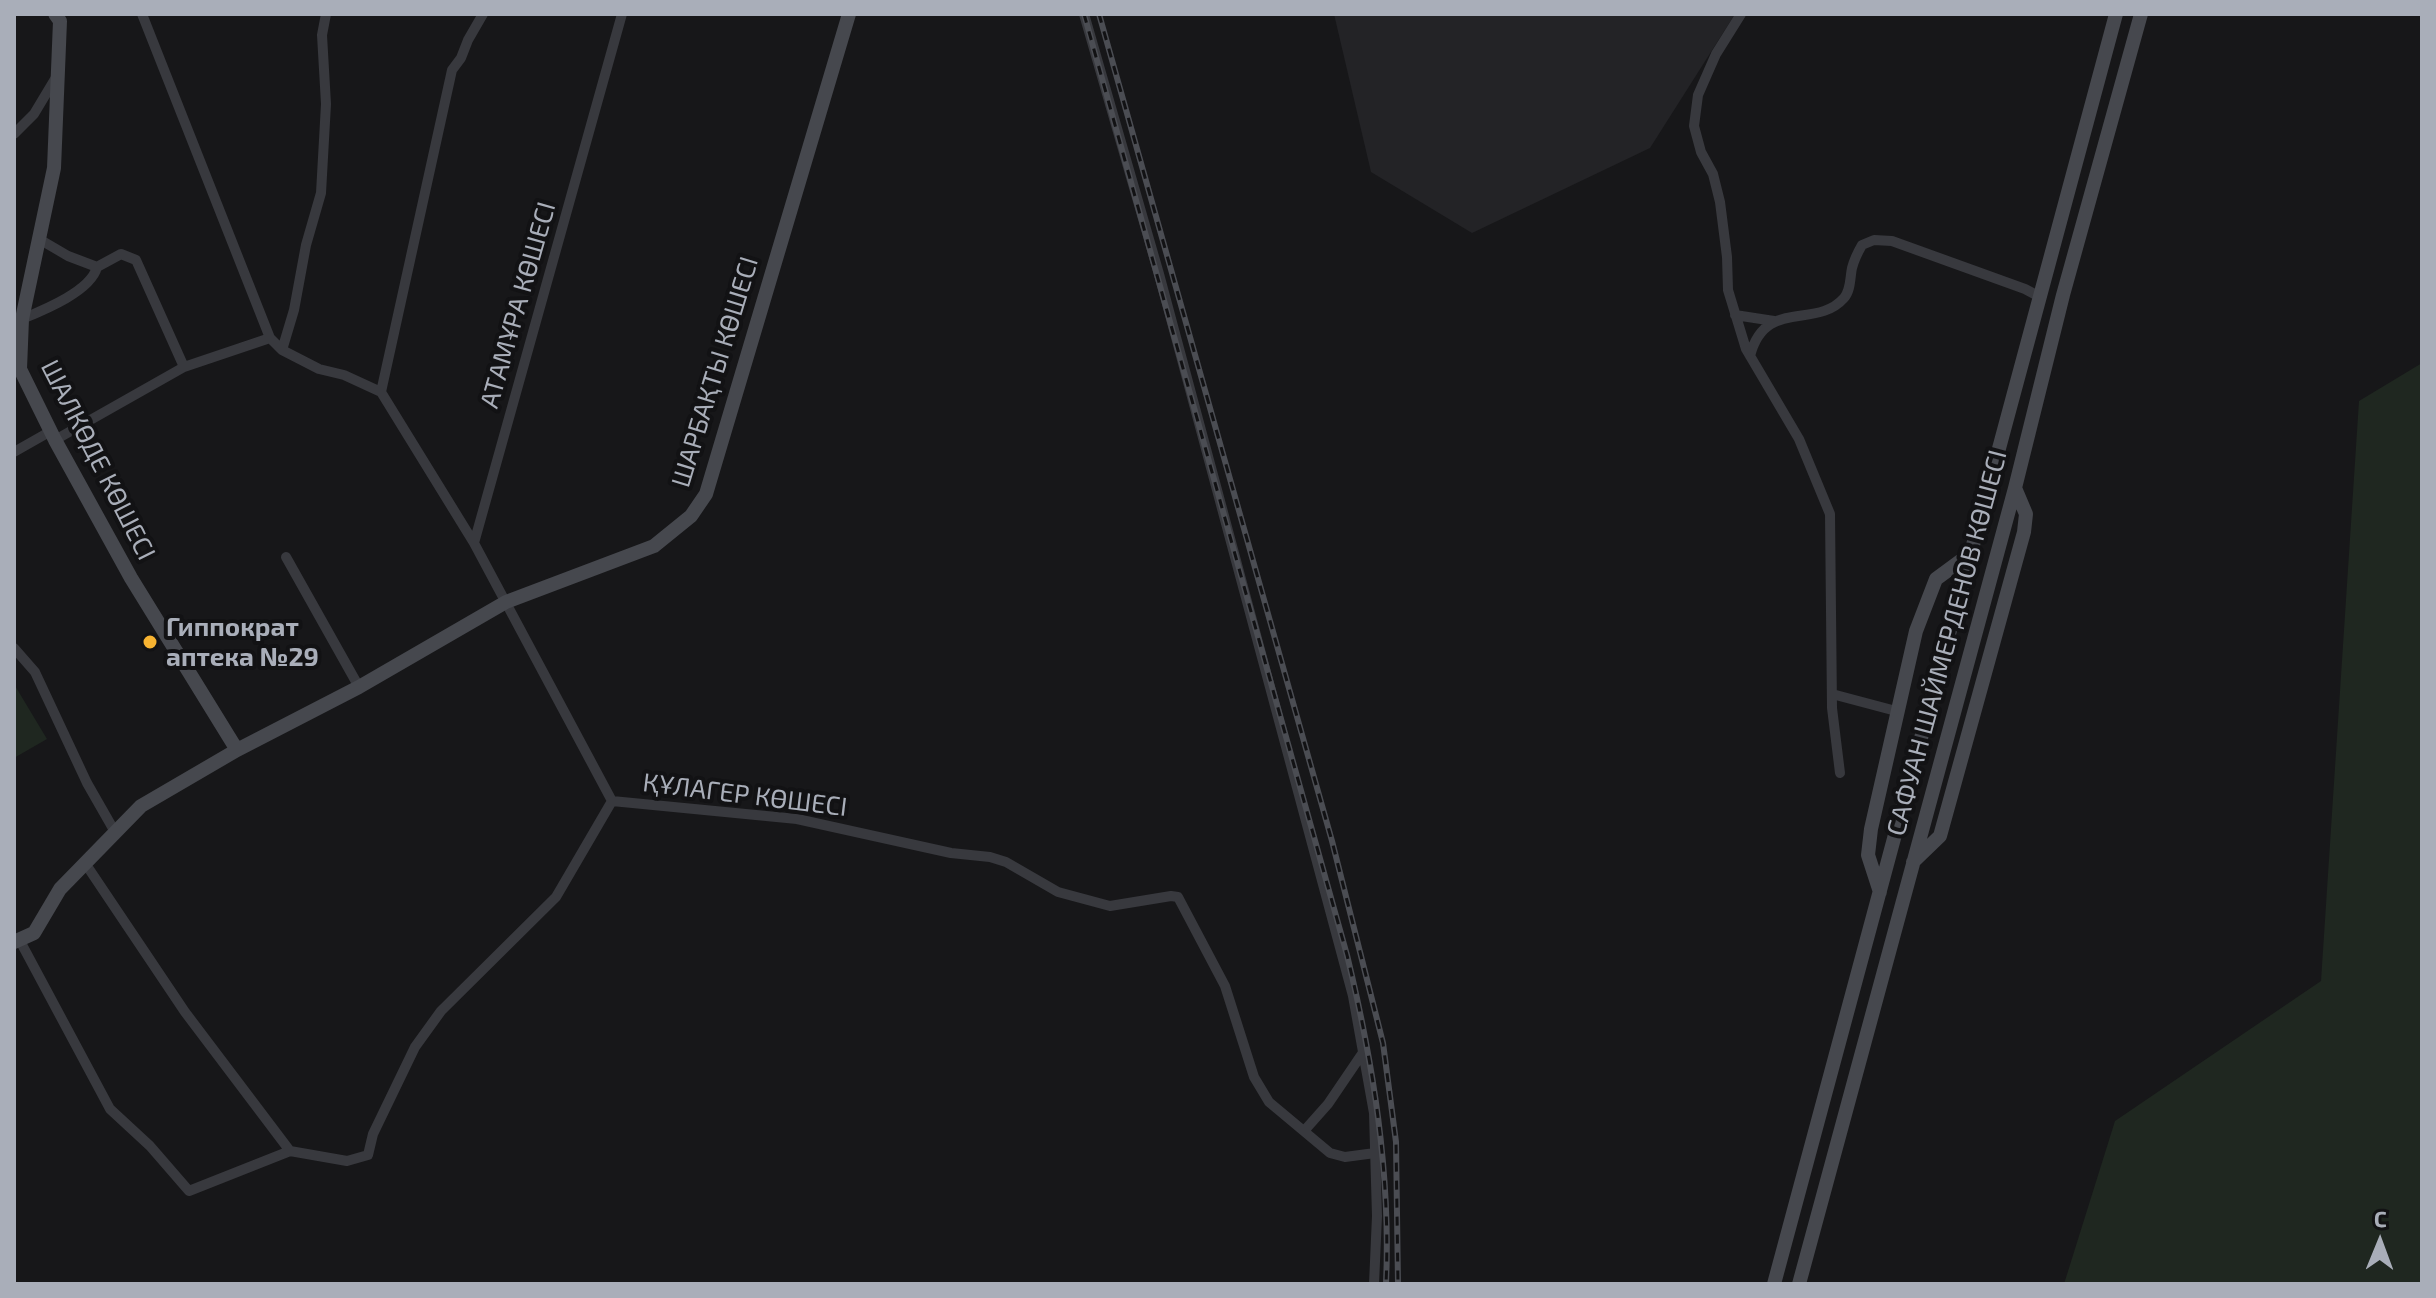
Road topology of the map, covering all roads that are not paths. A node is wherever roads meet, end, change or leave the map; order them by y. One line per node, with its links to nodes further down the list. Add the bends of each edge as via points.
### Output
1 (142, 14): 19 (street)
2 (326, 14): 20 (street, via 321,193)
3 (483, 14): 23 (street, via 452,70)
4 (622, 14): 26 (street, АТАМҰРА КӨШЕСІ)
5 (849, 14): 29 (main road, ШАРБАҚТЫ КӨШЕСІ, via 706,494 691,516 654,546)
6 (1084, 14): 41 (street, via 1338,937)
7 (1741, 14): 16 (street, via 1698,95 1694,126 1720,202)
8 (2116, 14): 15 (main road, САФУАН ШАЙМЕРДЕНОВ КӨШЕСІ)
9 (2141, 14): 47 (main road, САФУАН ШАЙМЕРДЕНОВ КӨШЕСІ)
10 (62, 16): 11 (main road, ШАЛКӨДЕ КӨШЕСІ)
11 (58, 73): 12 (street, via 47,97); 13 (main road, ШАЛКӨДЕ КӨШЕСІ, via 54,168)
12 (14, 134)
13 (39, 239): 14 (street); 17 (main road, ШАЛКӨДЕ КӨШЕСІ)
14 (97, 267): 17 (street, via 76,291); 22 (street, via 121,254 136,260)
15 (2040, 297): 18 (street, via 1892,241 1874,240 1862,245 1847,295 1833,308); 27 (main road, САФУАН ШАЙМЕРДЕНОВ КӨШЕСІ)
16 (1735, 315): 18 (street); 21 (street)
17 (22, 319): 24 (main road, ШАЛКӨДЕ КӨШЕСІ, via 20,369)
18 (1776, 321): 21 (street, via 1754,340)
19 (270, 338): 20 (street); 22 (street)
20 (282, 350): 23 (street)
21 (1750, 357): 32 (street, via 1799,439 1830,514)
22 (184, 367): 24 (street)
23 (381, 392): 26 (street)
24 (53, 435): 25 (street); 34 (main road, ШАЛКӨДЕ КӨШЕСІ, via 131,578)
25 (14, 452)
26 (474, 543): 29 (street)
27 (1970, 554): 33 (main road, via 1936,579 1916,631); 39 (main road, САФУАН ШАЙМЕРДЕНОВ КӨШЕСІ)
28 (286, 557): 31 (street)
29 (506, 602): 31 (main road, ШАРБАҚТЫ КӨШЕСІ); 36 (street, ҚҰЛАГЕР КӨШЕСІ)
30 (14, 648): 37 (street, via 35,672)
31 (359, 687): 34 (main road, ШАРБАҚТЫ КӨШЕСІ)
32 (1832, 694): 33 (street); 35 (street)
33 (1896, 711): 39 (main road, via 1868,855)
34 (237, 750): 37 (main road, ШАРБАҚТЫ КӨШЕСІ, via 141,806)
35 (1840, 773)
36 (612, 801): 42 (street, ҚҰЛАГЕР КӨШЕСІ, via 797,819 990,857 1058,892 1110,906 1178,897 1225,986 1254,1077 1264,1095); 43 (street, via 556,897 441,1011 415,1047 368,1155 347,1161)
37 (115, 832): 38 (main road, ШАРБАҚТЫ КӨШЕСІ)
38 (85, 863): 40 (main road, ШАРБАҚТЫ КӨШЕСІ, via 60,889 34,933); 43 (street, via 185,1012)
39 (1880, 892): 46 (main road, САФУАН ШАЙМЕРДЕНОВ КӨШЕСІ)
40 (16, 940): 43 (street, via 110,1109 189,1191)
41 (1364, 1051): 42 (street); 44 (street)
42 (1304, 1131): 44 (street, via 1330,1153)
43 (290, 1151)
44 (1375, 1153): 45 (street)
45 (1374, 1284)
46 (1774, 1284)
47 (1799, 1284)

